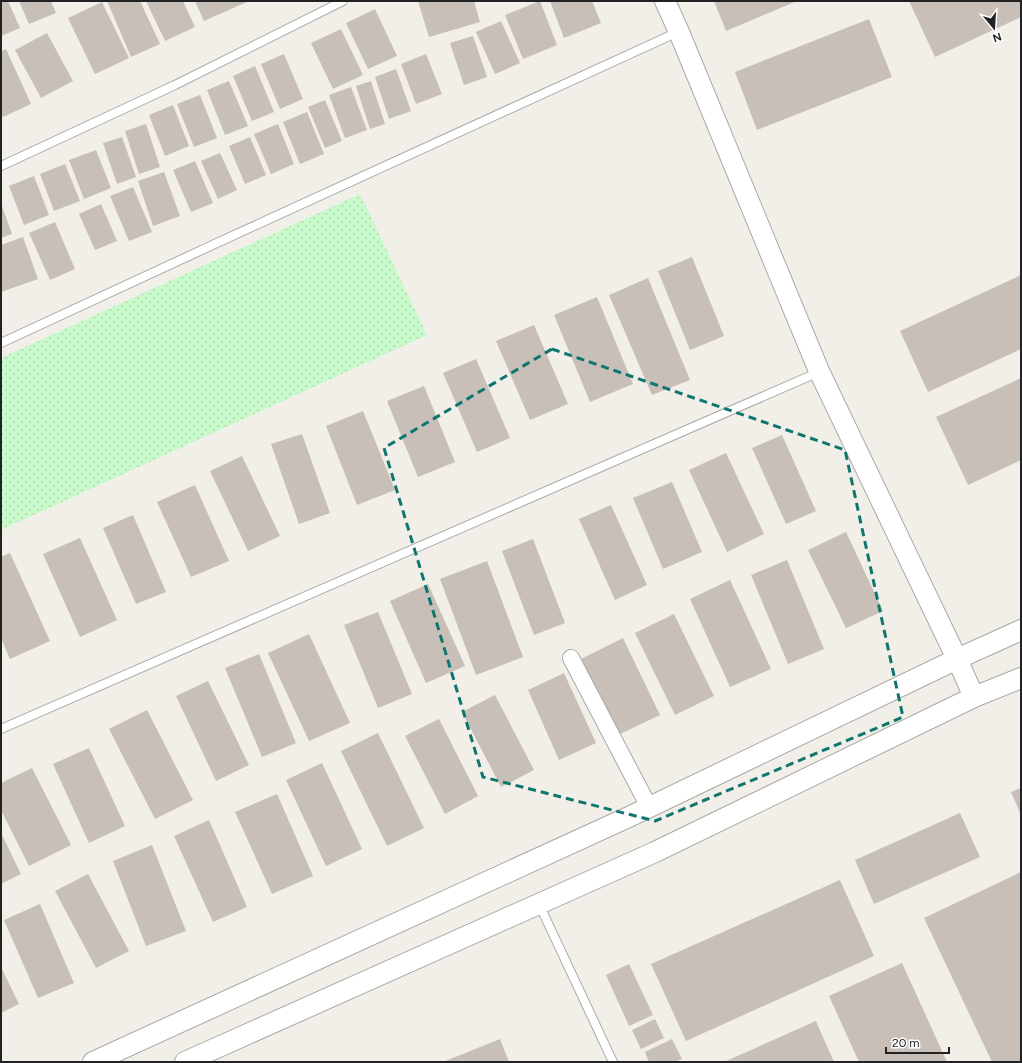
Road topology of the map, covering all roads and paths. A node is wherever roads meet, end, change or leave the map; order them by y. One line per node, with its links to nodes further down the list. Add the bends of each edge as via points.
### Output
1 (343, 1): 4 (lane, via 175,85)
2 (665, 1): 3 (street)
3 (679, 32): 5 (lane); 6 (street)
4 (1, 166)
5 (1, 343)
6 (819, 371): 9 (street); 12 (lane)
7 (1021, 630): 9 (street)
8 (572, 658): 13 (street)
9 (958, 659): 11 (street); 13 (street)
10 (1021, 678): 11 (street)
11 (974, 697): 14 (street, via 655,852)
12 (1, 729)
13 (649, 807): 15 (street)
14 (540, 904): 16 (street); 17 (lane)
15 (93, 1062)
16 (185, 1062)
17 (613, 1062)

